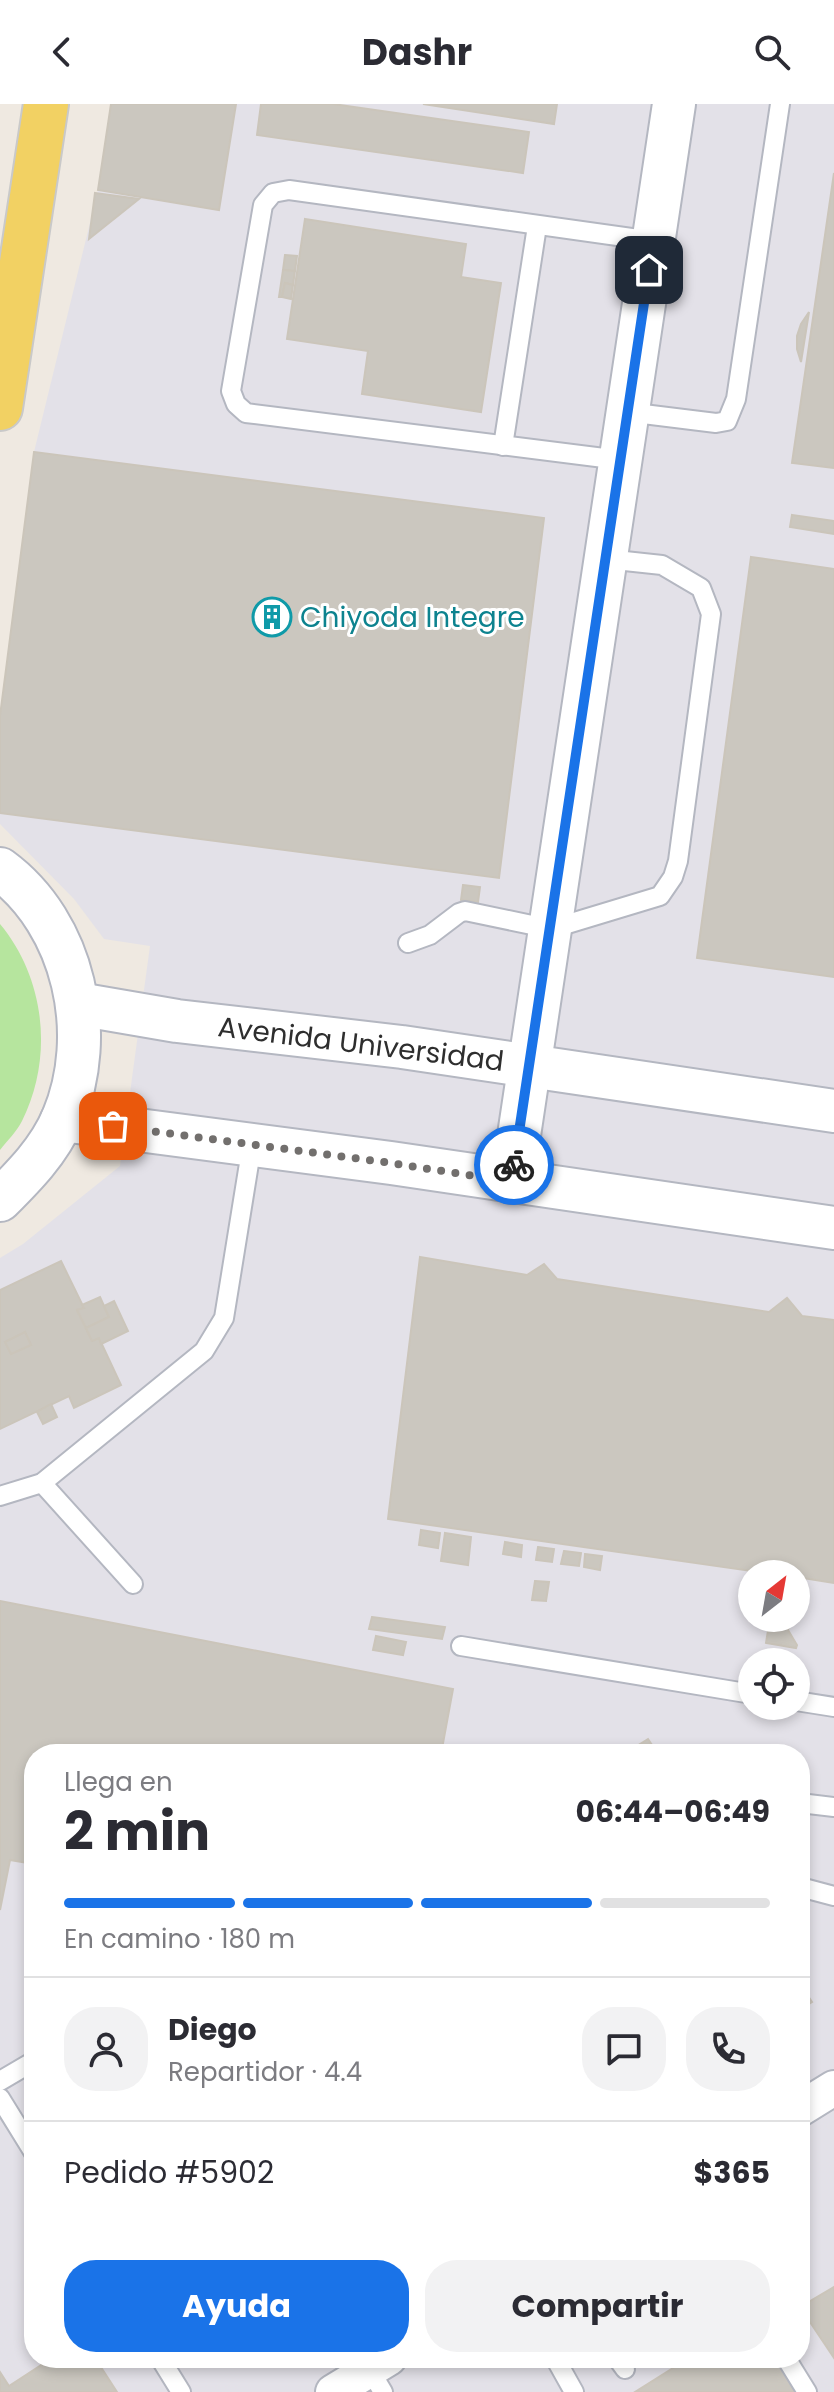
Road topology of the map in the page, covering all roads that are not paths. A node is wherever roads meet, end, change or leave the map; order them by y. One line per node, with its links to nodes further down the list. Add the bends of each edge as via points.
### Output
1 (46, 104): 6 (main road)
2 (674, 104): 5 (street)
3 (780, 104): 8 (lane, via 732,413 727,421 716,423)
4 (537, 226): 5 (lane); 9 (lane); 9 (lane, via 289,190 273,193 263,205 231,391 246,413)
5 (653, 241): 8 (street)
6 (12, 250): 7 (main road)
7 (0, 408)
8 (627, 412): 10 (street)
9 (503, 446): 10 (lane)
10 (620, 460): 11 (street)
11 (606, 559): 13 (street); 13 (lane, via 662,565 701,588 711,614 678,861 660,896)
12 (0, 869): 15 (street, via 34,902 54,934)
13 (551, 929): 14 (lane, via 465,911); 16 (street)
14 (408, 943)
15 (78, 1004): 16 (street, Avenida Universidad); 18 (street, via 75,1083)
16 (529, 1065): 17 (street, Avenida Universidad); 20 (street)
17 (834, 1111)
18 (62, 1120): 19 (street); 21 (street, via 36,1164)
19 (252, 1145): 20 (street); 23 (lane, via 224,1318 214,1338)
20 (512, 1182): 22 (street)
21 (0, 1200)
22 (834, 1228)
23 (42, 1483): 24 (lane); 25 (lane)
24 (0, 1496)
25 (133, 1584)
26 (461, 1646): 27 (lane)
27 (738, 1692)
28 (810, 1703): 29 (lane)
29 (834, 1707)
30 (810, 1804): 31 (lane)
31 (834, 1807)
32 (810, 1890): 33 (lane)
33 (834, 1896)
34 (24, 2067): 35 (lane)
35 (0, 2081)
36 (834, 2088): 38 (street)
37 (0, 2098): 39 (lane)
38 (810, 2103)
39 (24, 2137)
40 (166, 2368): 44 (lane)
41 (561, 2368): 46 (lane)
42 (792, 2368): 47 (lane)
43 (381, 2373): 45 (street)
44 (181, 2392)
45 (333, 2392)
46 (574, 2392)
47 (807, 2392)

